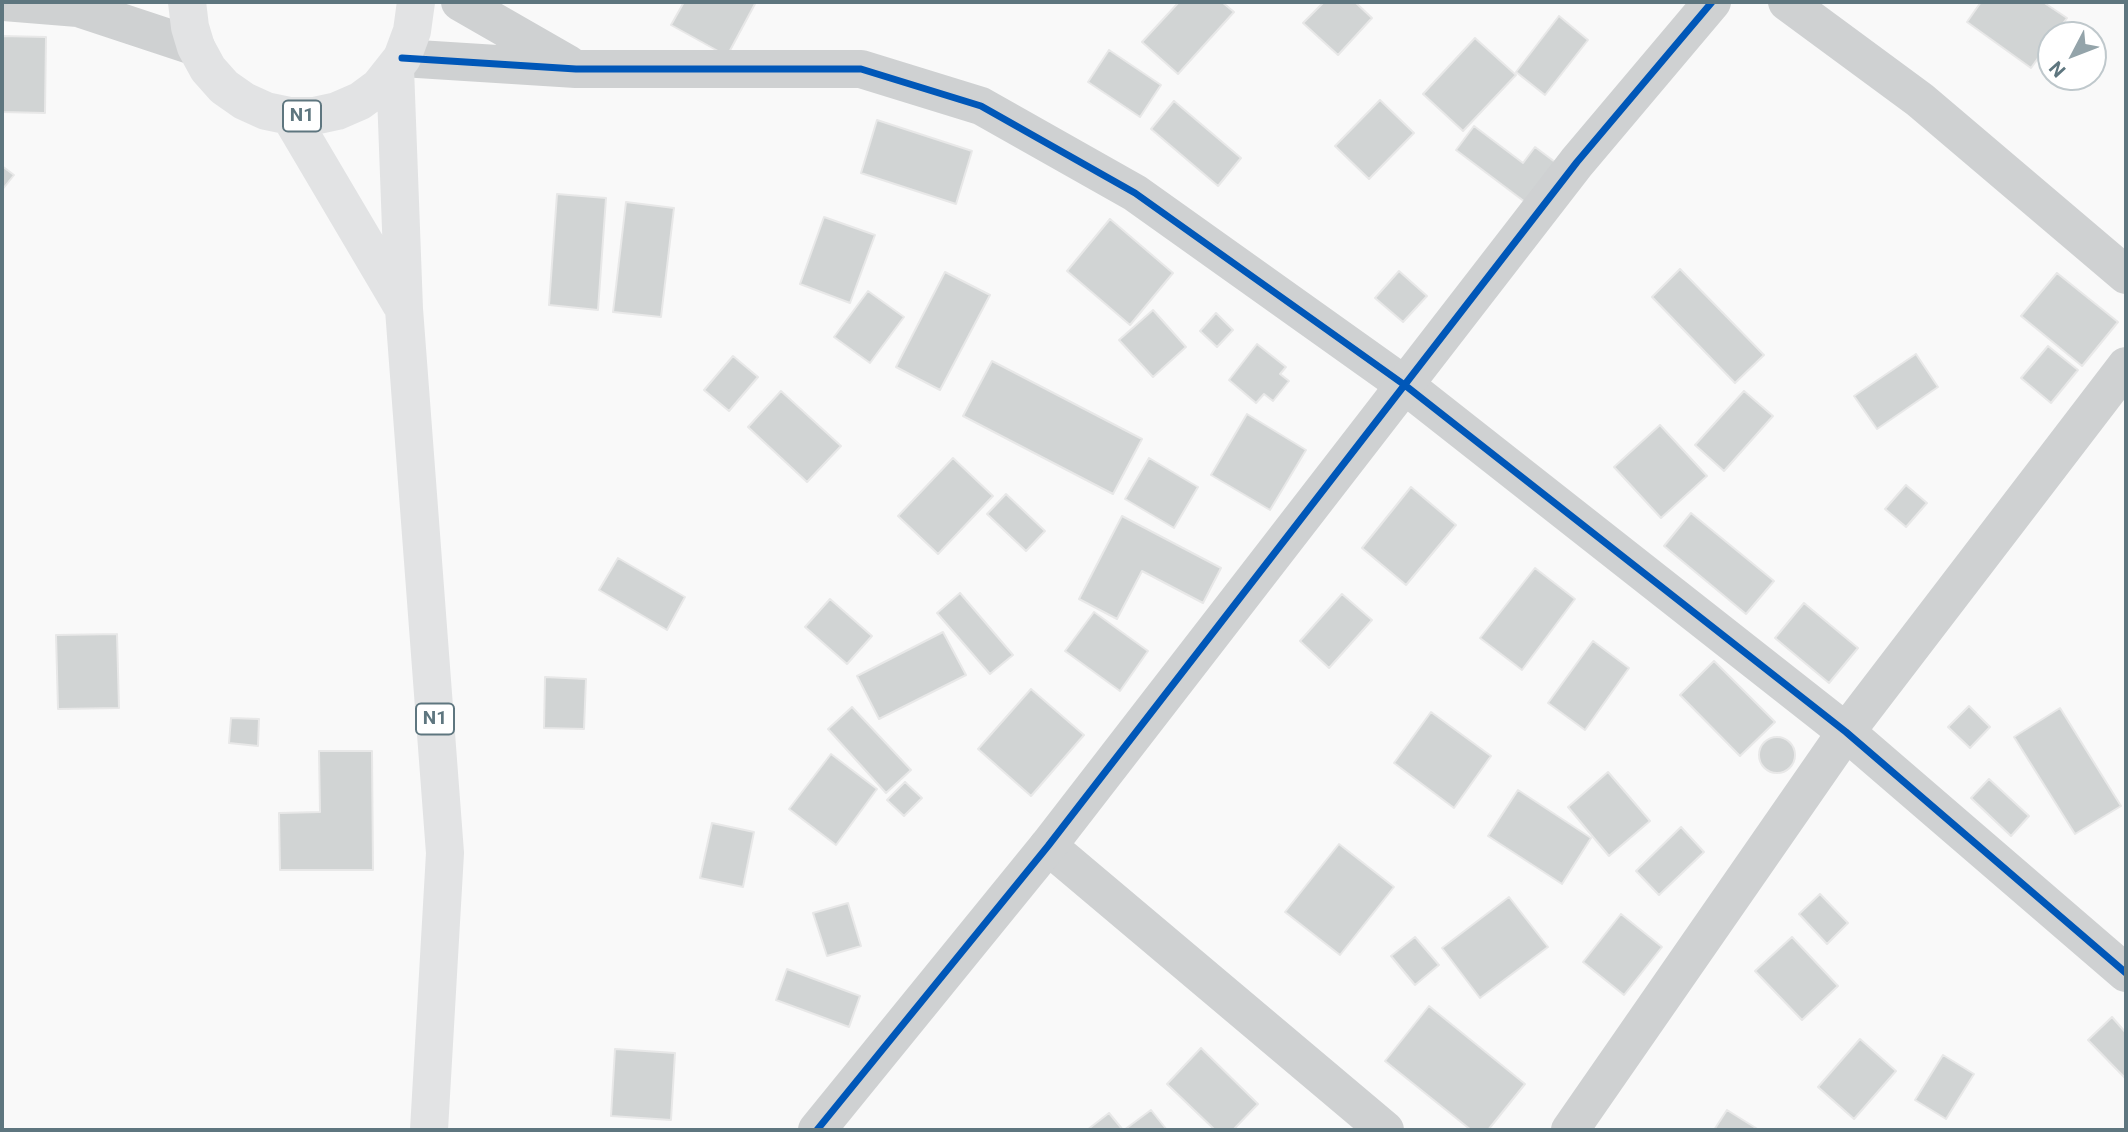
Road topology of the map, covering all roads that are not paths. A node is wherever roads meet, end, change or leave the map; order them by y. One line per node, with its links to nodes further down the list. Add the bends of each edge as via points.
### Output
1 (4, 2): 7 (street)
2 (187, 2): 8 (highway, N1)
3 (416, 2): 9 (highway, N1, via 412,32)
4 (460, 2): 10 (street)
5 (1712, 2): 15 (street, via 1577,162)
6 (1787, 2): 12 (street, via 1920,100)
7 (86, 5): 8 (street)
8 (196, 47): 11 (highway, N1, via 208,69 244,101)
9 (399, 63): 10 (street); 11 (highway, N1, via 360,101 326,114); 13 (highway, N1)
10 (576, 69): 15 (street, via 861,69 981,106 1135,193)
11 (290, 116): 13 (highway, N1)
12 (2126, 275)
13 (404, 309): 19 (highway, N1, via 445,853)
14 (2126, 366): 16 (street)
15 (1406, 386): 16 (street); 17 (street)
16 (1846, 732): 18 (street); 22 (street)
17 (1048, 846): 20 (street); 21 (street)
18 (2126, 973)
19 (429, 1130)
20 (817, 1130)
21 (1385, 1130)
22 (1570, 1130)

